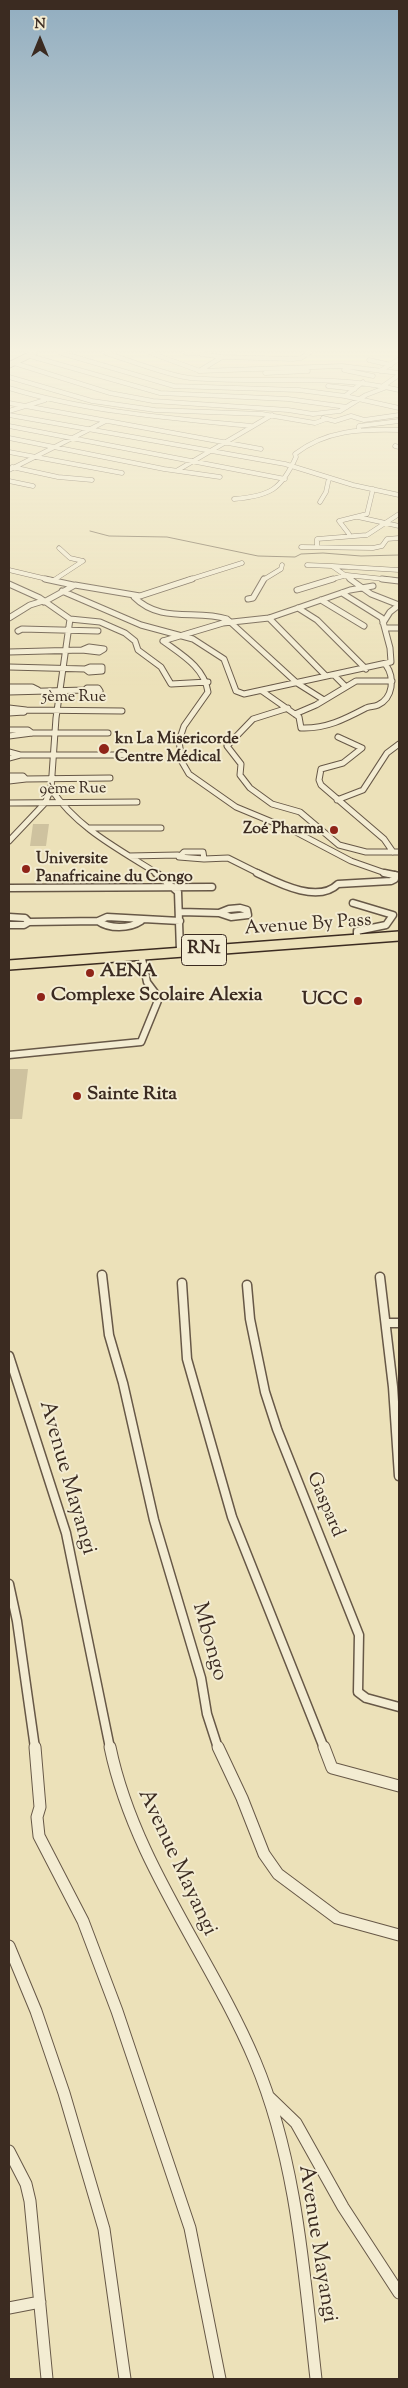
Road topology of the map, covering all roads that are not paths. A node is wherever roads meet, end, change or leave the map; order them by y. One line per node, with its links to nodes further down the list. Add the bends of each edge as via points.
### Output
1 (75, 464): 9 (street)
2 (148, 464): 8 (street)
3 (189, 464): 8 (street)
4 (212, 464): 13 (street)
5 (283, 464): 6 (street)
6 (292, 466): 11 (street); 13 (street)
7 (10, 468): 12 (street)
8 (178, 470): 10 (street)
9 (122, 473)
10 (220, 477)
11 (329, 478): 16 (street); 19 (street)
12 (92, 480)
13 (285, 480): 18 (street, via 269,493)
14 (9, 481): 15 (street)
15 (33, 486)
16 (373, 489): 17 (street); 21 (street, via 369,512)
17 (399, 495)
18 (234, 498)
19 (320, 502)
20 (399, 514): 22 (street)
21 (358, 517): 22 (street); 24 (street, via 339,521)
22 (386, 522): 23 (street); 24 (street, via 367,534)
23 (399, 526)
24 (350, 534): 26 (street, via 316,539)
25 (399, 538): 26 (street, via 387,539 382,546 373,548)
26 (317, 546): 27 (street)
27 (301, 547)
28 (59, 548): 36 (street, via 70,558 83,561)
29 (242, 563): 45 (street)
30 (282, 565): 46 (street, via 281,569 264,579 254,598)
31 (307, 566): 32 (street)
32 (332, 566): 34 (street); 35 (street)
33 (9, 570): 36 (street)
34 (399, 570)
35 (347, 575): 37 (street); 41 (street); 42 (street)
36 (54, 580): 39 (street)
37 (399, 581)
38 (9, 584): 48 (street)
39 (73, 585): 43 (street); 45 (street)
40 (373, 586): 41 (street)
41 (366, 588): 44 (street); 49 (street, via 371,594)
42 (297, 590)
43 (62, 591): 48 (street); 61 (street, via 141,625)
44 (342, 593): 47 (street); 55 (street, via 377,613)
45 (134, 596): 54 (street, via 144,604 165,612 186,617 216,615)
46 (248, 599)
47 (321, 600): 50 (street); 56 (street)
48 (43, 602): 51 (street, via 30,605); 53 (street)
49 (399, 605): 55 (street, via 390,612)
50 (298, 608): 52 (street); 70 (street, via 317,620)
51 (9, 618)
52 (270, 618): 54 (street); 73 (street)
53 (70, 619): 59 (street); 75 (street, via 100,622 125,633 135,641 138,650 161,667 171,684)
54 (232, 624): 61 (street, via 223,623); 76 (street)
55 (384, 625): 57 (street); 65 (street, via 392,660)
56 (364, 626)
57 (399, 628)
58 (41, 631): 59 (street)
59 (65, 631): 60 (street); 62 (street)
60 (98, 631)
61 (181, 634): 75 (street, via 163,641 201,669); 82 (street, via 224,659 236,691 244,694)
62 (65, 650): 63 (street); 64 (street); 68 (street)
63 (82, 650)
64 (11, 651)
65 (386, 664): 70 (street); 74 (street)
66 (9, 667): 67 (street)
67 (32, 669): 68 (street); 71 (street)
68 (63, 669): 69 (street); 80 (street)
69 (85, 669)
70 (366, 669): 72 (street)
71 (9, 672)
72 (334, 674): 73 (street); 77 (street)
73 (326, 676): 76 (street)
74 (392, 681): 77 (street, via 372,680); 91 (street, via 389,694 380,704 365,708 357,715 304,729)
75 (208, 682): 122 (street, via 207,698 190,716 181,734 182,760 188,775 234,806 304,835 335,854)
76 (293, 683): 82 (street); 84 (street)
77 (345, 686): 84 (street)
78 (9, 687): 79 (street)
79 (38, 690): 80 (street); 83 (street)
80 (60, 690): 81 (street); 88 (street)
81 (84, 690)
82 (262, 691): 86 (street)
83 (9, 692)
84 (324, 700): 91 (street, via 316,707)
85 (9, 708): 87 (street)
86 (288, 708): 91 (street); 120 (street, via 253,719 227,746 241,764 242,778 272,804 300,812 339,845 366,852)
87 (26, 710): 88 (street, 5ème Rue); 90 (street)
88 (57, 710): 89 (street, 5ème Rue); 94 (street)
89 (122, 710)
90 (9, 713)
91 (295, 714)
92 (9, 730): 93 (street)
93 (32, 733): 94 (street); 96 (street)
94 (55, 733): 95 (street); 101 (street)
95 (108, 733)
96 (9, 736)
97 (338, 737): 110 (street, via 362,748 347,762 319,772 320,785)
98 (399, 744): 110 (street, via 392,747 380,762 363,790)
99 (9, 752): 100 (street)
100 (20, 755): 101 (street); 103 (street)
101 (52, 755): 102 (street); 107 (street)
102 (126, 755)
103 (9, 758)
104 (9, 776): 106 (street)
105 (110, 778): 107 (street)
106 (26, 779): 107 (street); 108 (street)
107 (50, 779): 109 (street)
108 (9, 781)
109 (51, 789): 113 (street); 114 (street)
110 (337, 800): 120 (street)
111 (137, 802): 114 (street, 9ème Rue)
112 (9, 803): 113 (street, 9ème Rue)
113 (45, 803): 114 (street, 9ème Rue); 118 (street)
114 (62, 803): 115 (street)
115 (88, 828): 116 (street); 121 (street)
116 (161, 828)
117 (9, 830): 118 (street)
118 (19, 830): 119 (street)
119 (9, 841)
120 (396, 852)
121 (128, 856): 122 (street, via 200,852 204,854 204,860 228,858 282,885 324,892 331,891 338,884 357,886 391,882); 123 (street)
122 (397, 875)
123 (175, 887): 124 (street); 125 (street); 127 (street, via 180,896)
124 (212, 887)
125 (9, 888)
126 (353, 903): 134 (street, via 393,915 386,925 357,931)
127 (180, 912): 128 (street); 131 (street)
128 (219, 913)
129 (9, 918): 130 (street, via 25,918)
130 (30, 922): 131 (street, via 98,921 107,917); 132 (street)
131 (180, 922): 135 (street)
132 (9, 925)
133 (399, 936): 134 (highway, Avenue By Pass / RN1)
134 (357, 939): 135 (highway, Avenue By Pass / RN1)
135 (180, 951): 136 (highway, Avenue By Pass / RN1)
136 (141, 954): 137 (highway, Avenue By Pass / RN1); 138 (street, via 147,982 159,998 141,1042)
137 (9, 965)
138 (9, 1054)
139 (102, 1275): 151 (street, Mbongo, via 109,1335 154,1520 201,1678 208,1714 218,1748 264,1854 278,1874 337,1918)
140 (380, 1278): 143 (street)
141 (182, 1283): 150 (street, via 187,1359 232,1517 332,1768)
142 (247, 1285): 149 (street, Gaspard, via 250,1319 277,1429 359,1635 358,1692 366,1698)
143 (386, 1323): 144 (street); 146 (street)
144 (399, 1323)
145 (9, 1356): 153 (street, Avenue Mayangi, via 66,1533 115,1771 123,1795 136,1830 178,1916 234,2017)
146 (397, 1412): 147 (street)
147 (399, 1476)
148 (9, 1584): 160 (street, via 35,1747 39,1836 86,1930 190,2228)
149 (399, 1707)
150 (399, 1786)
151 (399, 1935)
152 (9, 1946): 159 (street, via 36,2011 64,2093 104,2229)
153 (268, 2096): 155 (street, via 296,2123 343,2207); 161 (street, Avenue Mayangi, via 291,2187)
154 (9, 2151): 156 (street, via 26,2184 30,2201)
155 (399, 2293)
156 (40, 2302): 157 (street); 158 (street)
157 (9, 2308)
158 (47, 2379)
159 (125, 2379)
160 (220, 2379)
161 (316, 2379)

